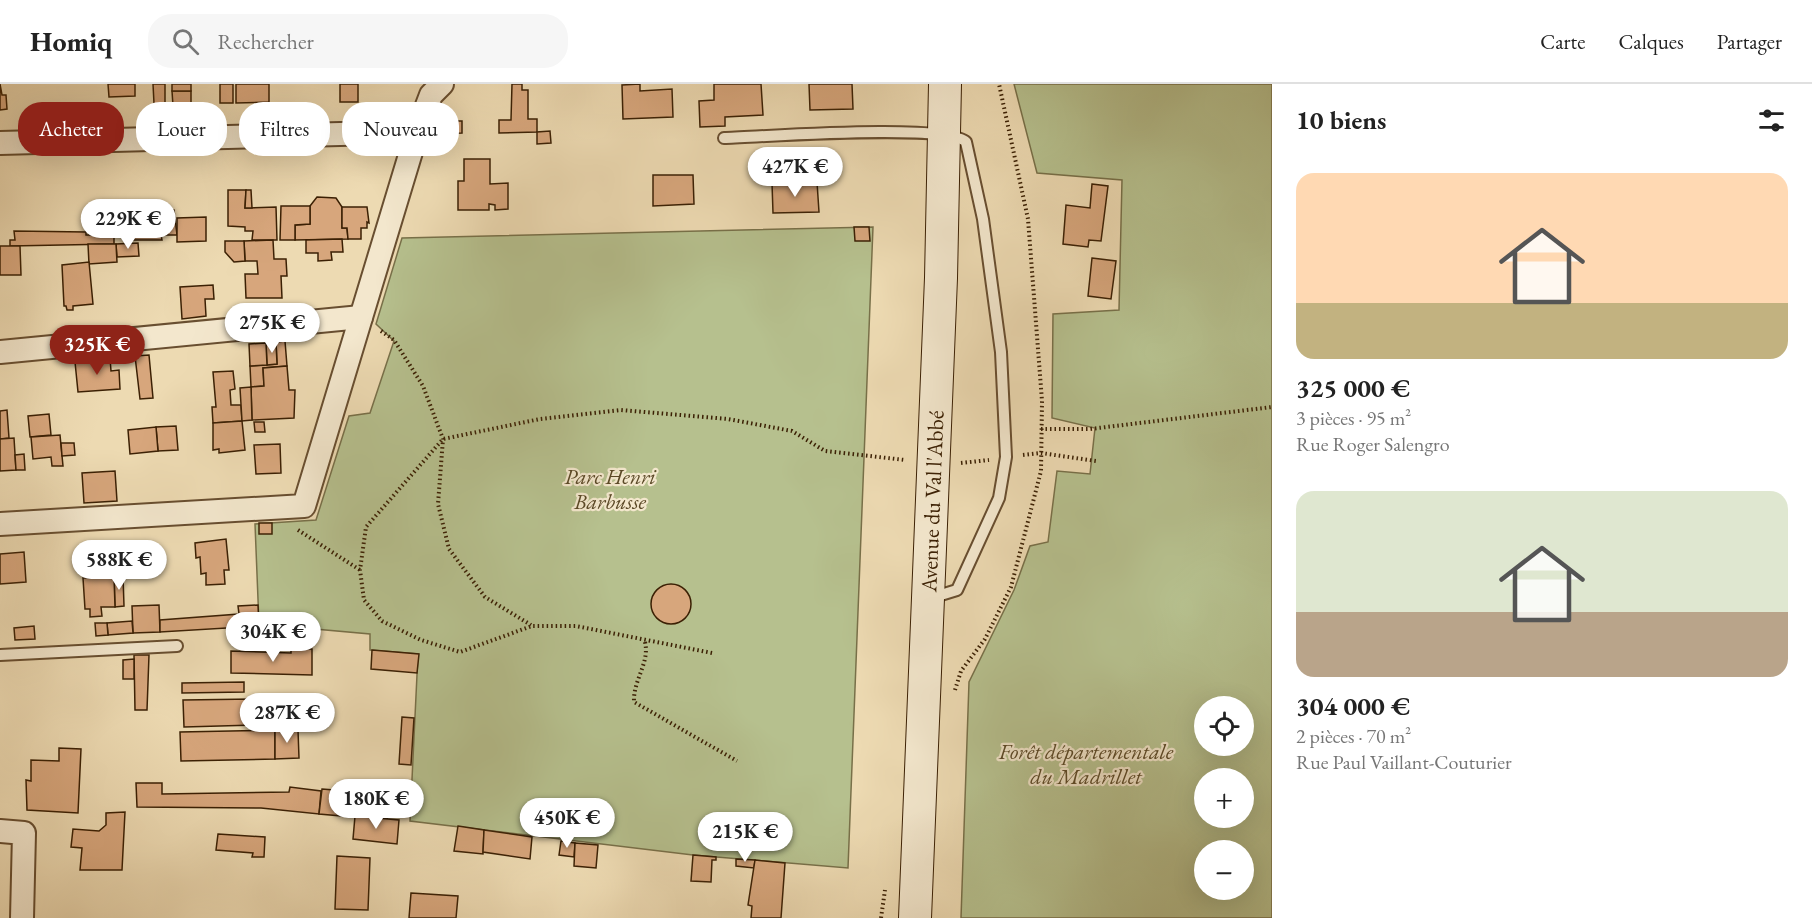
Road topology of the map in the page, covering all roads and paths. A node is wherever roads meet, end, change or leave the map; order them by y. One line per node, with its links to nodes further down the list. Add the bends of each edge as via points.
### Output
1 (442, 84): 3 (street)
2 (945, 84): 5 (main road, Avenue du Val l'Abbé)
3 (428, 102)
4 (342, 134): 7 (street)
5 (944, 134): 6 (lane); 16 (main road, Avenue du Val l'Abbé); 20 (lane, via 966,142 983,219 1001,352 1006,457 999,498 957,590)
6 (724, 138)
7 (0, 143)
8 (410, 156): 9 (street)
9 (361, 317): 10 (street); 13 (path, via 394,340 423,386); 17 (street, via 304,506)
10 (0, 352)
11 (1272, 407): 12 (path, via 1090,429)
12 (1041, 429)
13 (443, 439): 16 (path, via 540,418 621,410 728,419 792,431 825,451); 19 (path, via 366,527); 21 (path, via 438,504 449,549 485,597)
14 (1041, 453): 15 (path)
15 (1096, 461)
16 (933, 464): 20 (main road, Avenue du Val l'Abbé)
17 (261, 508): 18 (street); 19 (path)
18 (0, 524)
19 (360, 570): 21 (path, via 364,600 382,621 443,648 460,652)
20 (928, 599): 29 (main road, Avenue du Val l'Abbé)
21 (532, 626): 22 (path, via 576,626)
22 (645, 642): 24 (path); 26 (path, via 648,652 633,692 634,702)
23 (177, 646): 25 (lane)
24 (712, 653)
25 (0, 655)
26 (736, 761)
27 (0, 831): 28 (street, via 24,833)
28 (22, 918)
29 (915, 918)

